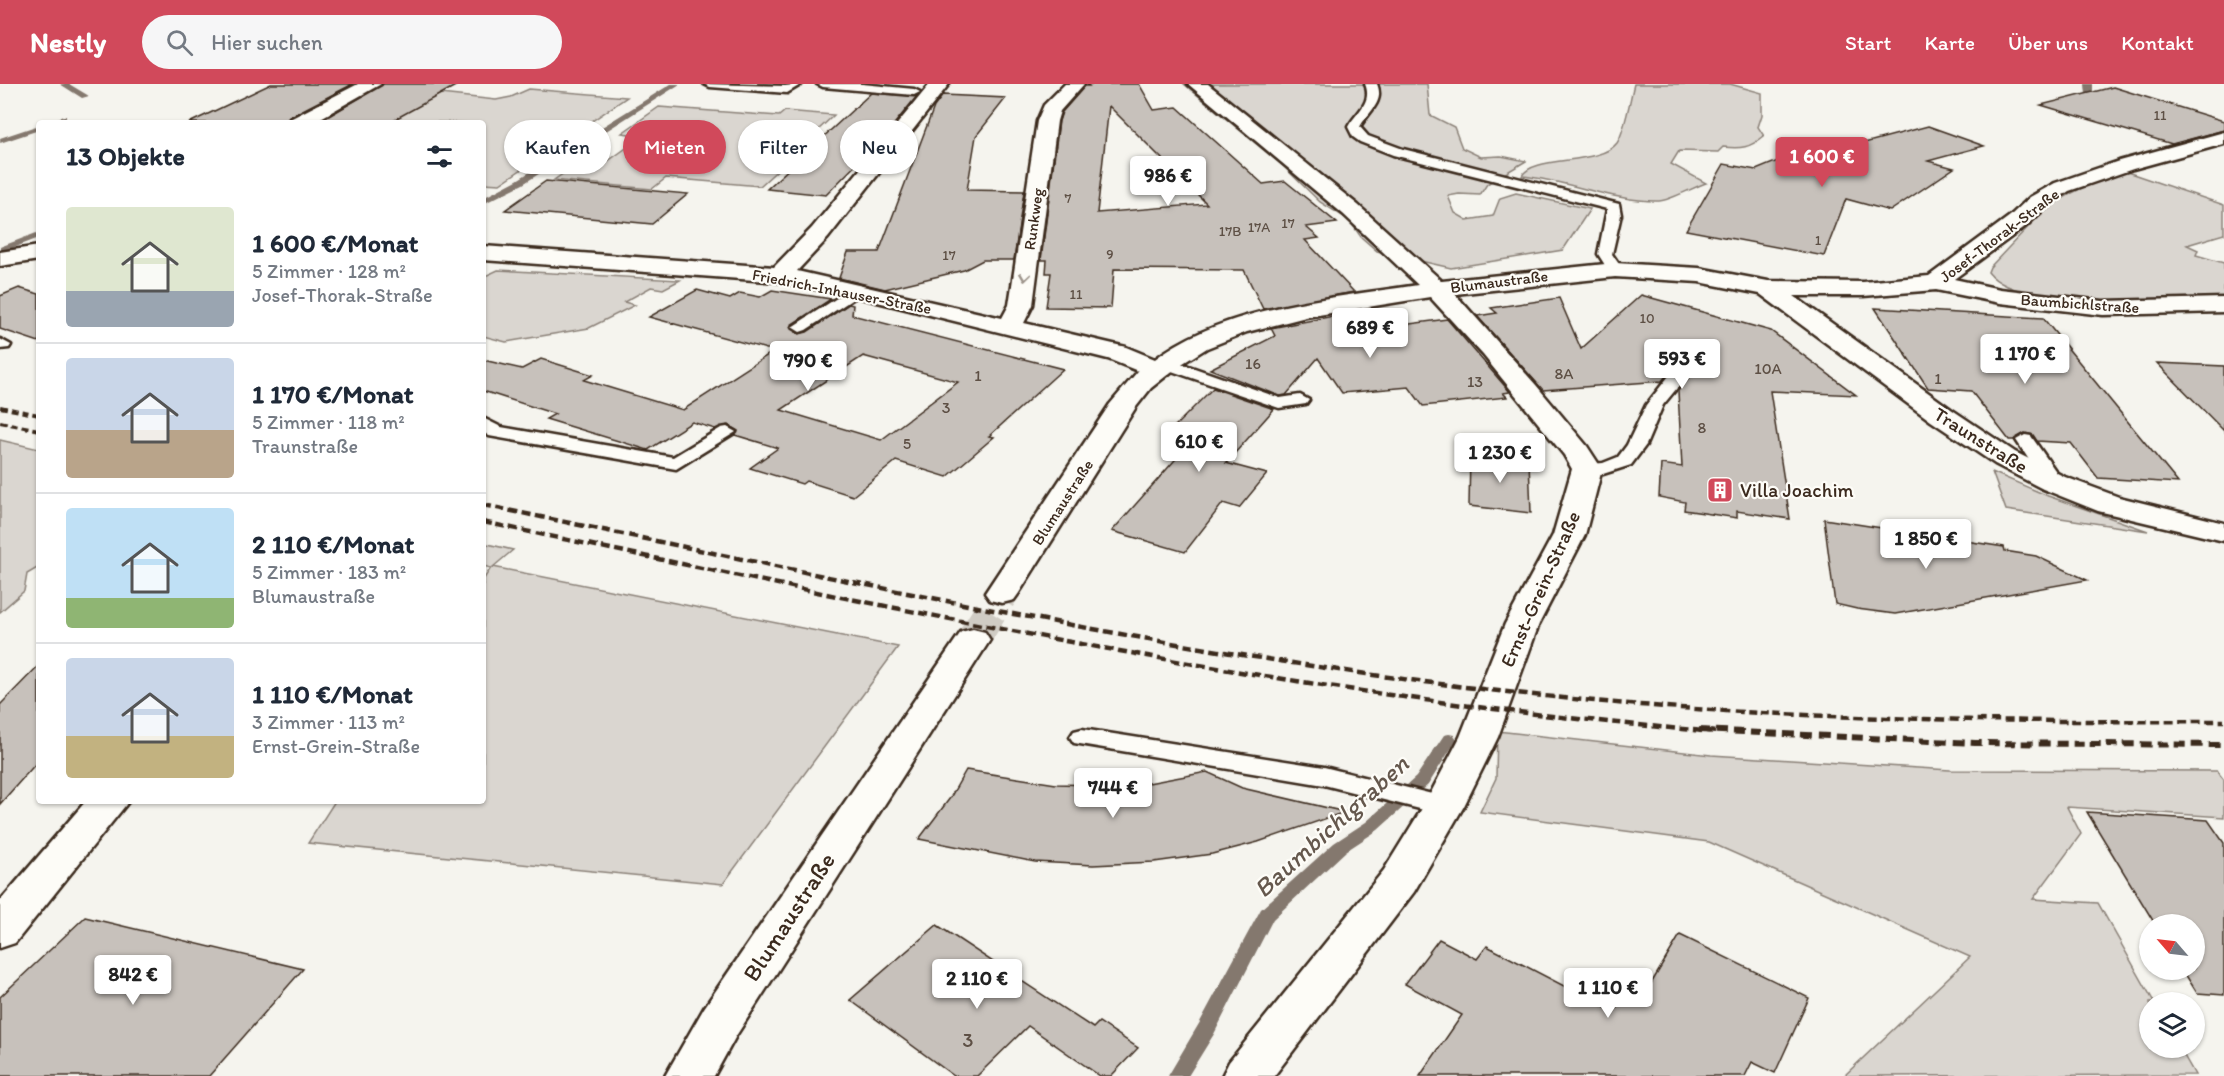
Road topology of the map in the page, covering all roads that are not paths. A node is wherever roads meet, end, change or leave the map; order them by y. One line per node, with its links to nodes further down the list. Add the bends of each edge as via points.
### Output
1 (372, 84): 10 (street)
2 (710, 84): 3 (lane, via 787,90)
3 (795, 84)
4 (823, 84): 9 (lane)
5 (940, 84): 16 (street, via 820,233)
6 (1075, 84): 22 (street, Runkweg, one-way to 22, via 1051,109 1047,121 1021,305)
7 (1197, 84): 19 (street, via 1263,136)
8 (1371, 84): 15 (lane, via 1374,100 1354,129 1369,142 1523,186 1614,207 1605,246 1607,260)
9 (914, 92)
10 (303, 120)
11 (2224, 138): 17 (street, Josef-Thorak-Straße, via 2053,191)
12 (36, 253): 14 (street)
13 (486, 253): 16 (street, Friedrich-Inhauser-Straße)
14 (0, 259)
15 (1615, 270): 18 (street, Blumaustraße, via 1699,274); 19 (street, Blumaustraße)
16 (780, 275): 20 (street, Friedrich-Inhauser-Straße)
17 (1936, 284): 18 (street, Josef-Thorak-Straße, via 1854,289); 21 (street, Baumbichlstraße, via 2103,308)
18 (1768, 288): 31 (street, Traunstraße, via 1979,442)
19 (1436, 289): 24 (street, Blumaustraße, via 1282,315 1220,334); 30 (street, via 1570,443)
20 (857, 290): 22 (street, Friedrich-Inhauser-Straße); 23 (lane)
21 (2224, 305)
22 (1010, 326): 24 (street, Friedrich-Inhauser-Straße)
23 (800, 327)
24 (1161, 366): 26 (lane, via 1279,404); 33 (street, Blumaustraße, via 1141,382 1124,404)
25 (1678, 376): 30 (lane, via 1653,408 1626,461 1609,470)
26 (1300, 400)
27 (486, 425): 28 (lane, via 495,432 676,464)
28 (727, 432)
29 (2025, 440): 31 (lane)
30 (1587, 470): 37 (street, Ernst-Grein-Straße, via 1569,535 1522,624 1479,737)
31 (2054, 483): 32 (street, Traunstraße, via 2133,512)
32 (2224, 532)
33 (1002, 593)
34 (973, 640): 39 (street, Blumaustraße)
35 (1082, 737): 37 (lane, via 1372,786)
36 (106, 804): 38 (street)
37 (1438, 804): 40 (street, Ernst-Grein-Straße, via 1399,881)
38 (0, 931)
39 (688, 1076)
40 (1246, 1076)

